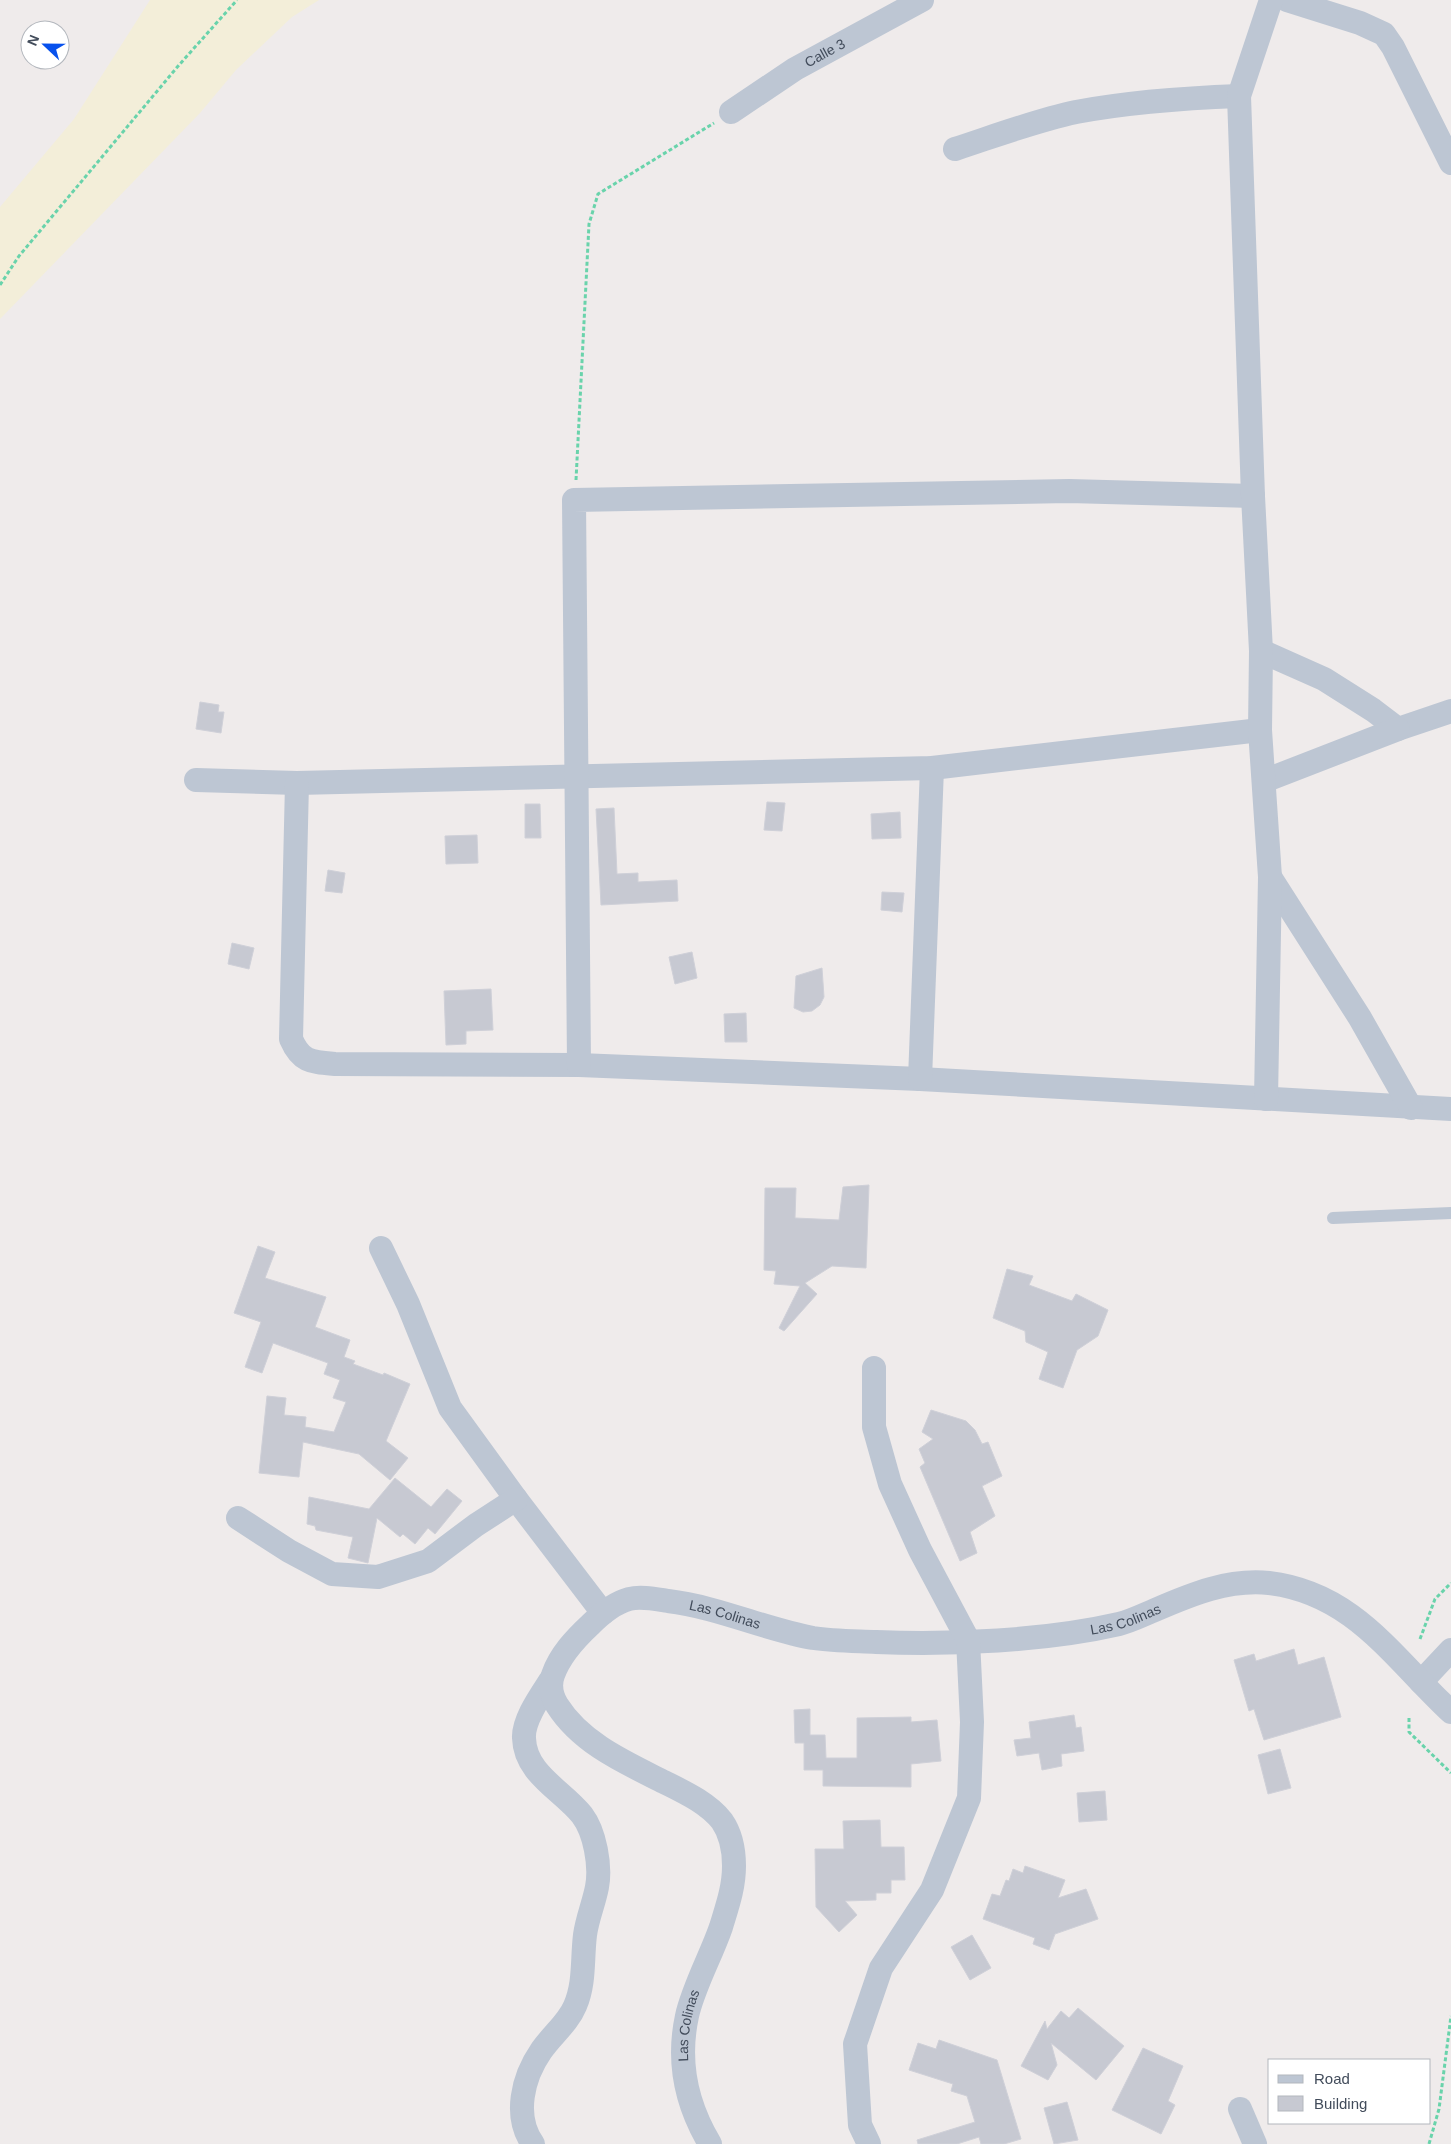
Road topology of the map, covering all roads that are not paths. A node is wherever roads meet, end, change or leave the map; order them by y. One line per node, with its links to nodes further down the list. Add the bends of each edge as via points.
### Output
1 (922, 0): 5 (street, Calle 3, via 795,68)
2 (1271, 0): 4 (street)
3 (1287, 0): 7 (street, via 1384,34)
4 (1240, 96): 6 (street, via 1075,112); 8 (street)
5 (731, 112)
6 (955, 149)
7 (1451, 163)
8 (1253, 496): 9 (street); 14 (street, via 1069,491 574,500)
9 (1261, 651): 11 (street, via 1324,679); 12 (street)
10 (1451, 711): 11 (street)
11 (1398, 729): 16 (street)
12 (1260, 730): 13 (street); 16 (street)
13 (932, 768): 14 (street); 20 (street)
14 (576, 777): 17 (street); 19 (street)
15 (196, 780): 17 (street)
16 (1264, 781): 18 (street)
17 (297, 783): 19 (street, via 291,1039 296,1051 305,1059 335,1064)
18 (1270, 878): 21 (street); 22 (street, via 1360,1018)
19 (579, 1065): 20 (street)
20 (920, 1079): 21 (street)
21 (1266, 1099): 22 (street)
22 (1411, 1108): 23 (street)
23 (1451, 1109)
24 (1451, 1213): 25 (lane)
25 (1333, 1218)
26 (381, 1248): 28 (street, via 408,1304 450,1408)
27 (874, 1368): 31 (street, via 874,1427 890,1484 920,1550)
28 (516, 1499): 29 (street, via 428,1562 378,1577 332,1574 288,1551); 30 (street)
29 (238, 1518)
30 (603, 1612): 31 (street, Las Colinas, via 628,1599 647,1598 687,1603 814,1638 880,1642); 33 (street, Las Colinas, via 561,1657)
31 (968, 1640): 34 (street, Las Colinas, via 1055,1636 1123,1623 1201,1591 1236,1583 1269,1583 1301,1590 1330,1602 1388,1645); 39 (street, via 972,1722 969,1798 932,1890 881,1968 855,2044 860,2124)
32 (1451, 1650): 34 (street)
33 (550, 1680): 37 (street, via 533,1707 523,1737 527,1756 541,1777 583,1816 598,1852 598,1886 585,1933 582,1984 575,2007 541,2051 528,2075 522,2098 522,2120); 38 (street, Las Colinas, via 552,1696 575,1729 600,1748 705,1804 723,1822 731,1842 734,1866 732,1894 688,2013 682,2059 686,2089 696,2121)
34 (1421, 1682): 35 (street, Las Colinas)
35 (1451, 1712)
36 (1240, 2109): 40 (street)
37 (533, 2144)
38 (710, 2144)
39 (869, 2144)
40 (1254, 2144)

